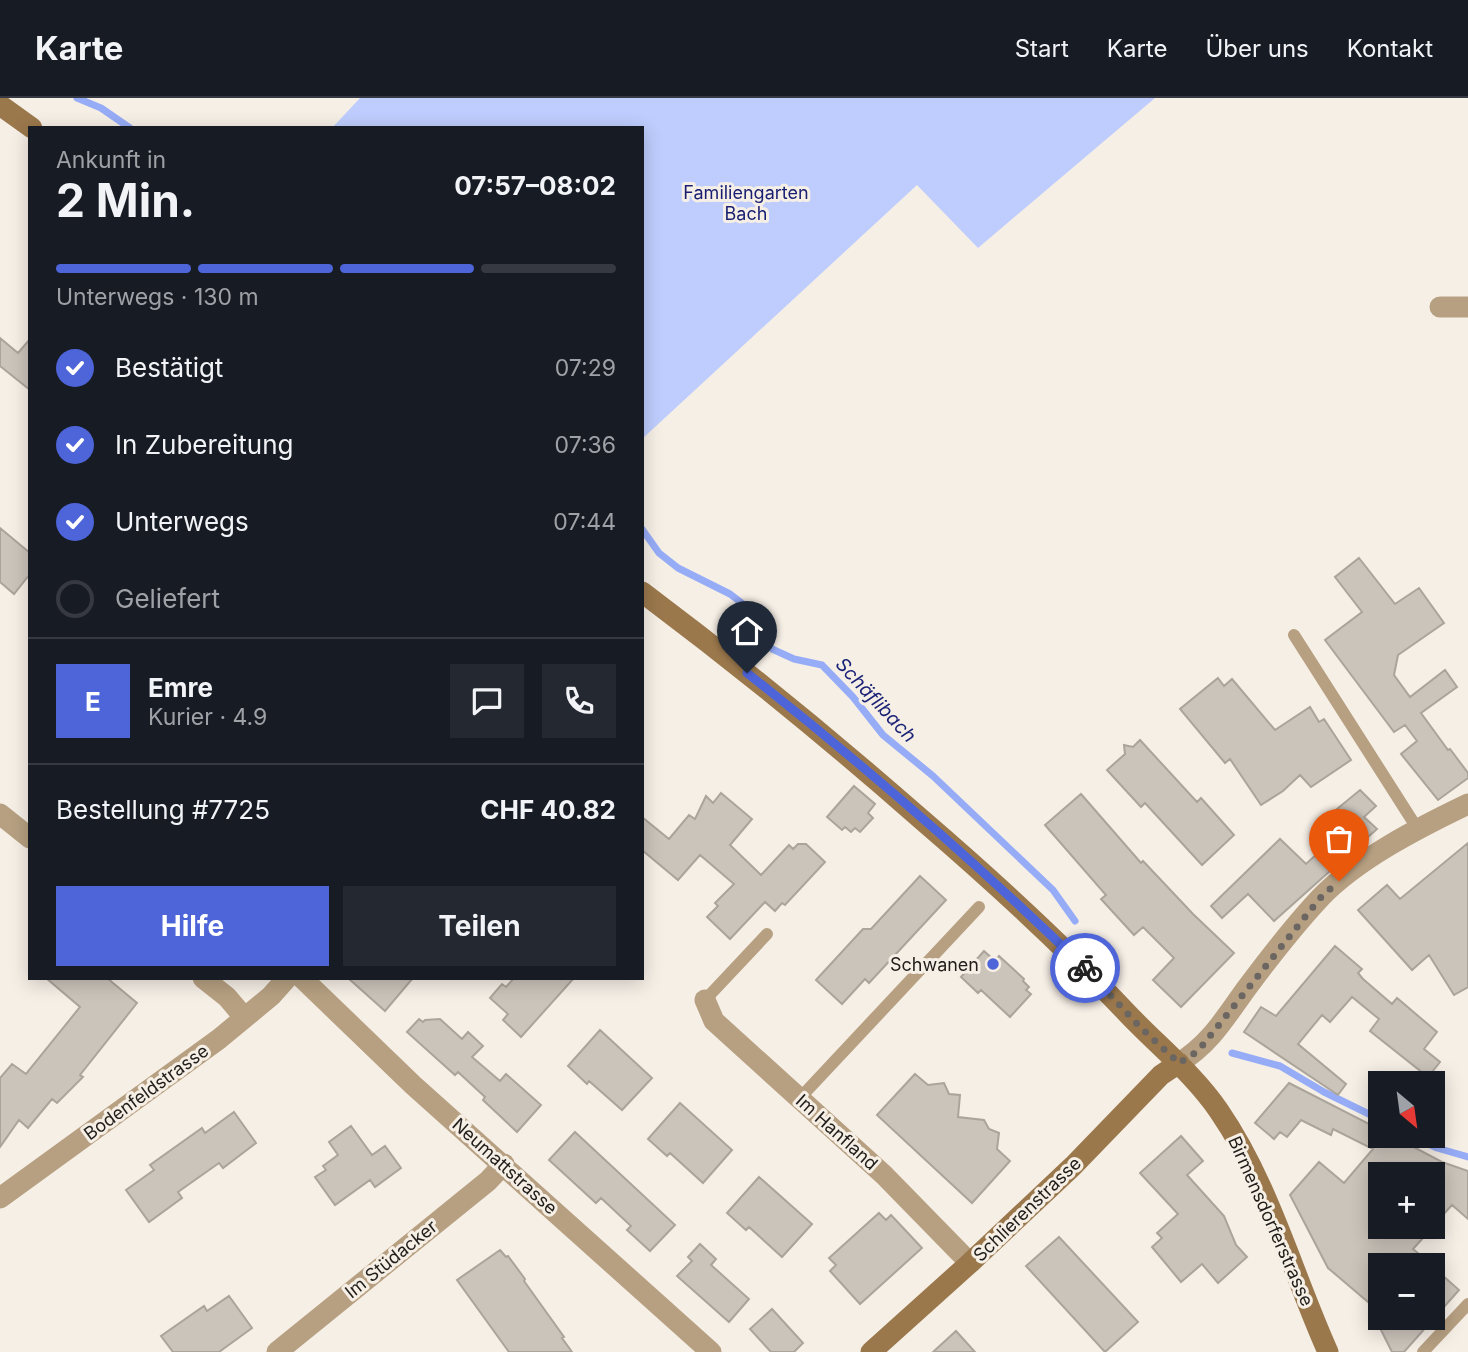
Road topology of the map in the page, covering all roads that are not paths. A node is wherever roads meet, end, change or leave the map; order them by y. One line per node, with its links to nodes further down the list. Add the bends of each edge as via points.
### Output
1 (0, 105): 2 (main road)
2 (29, 126)
3 (1440, 307): 4 (street)
4 (1468, 307)
5 (644, 594): 18 (main road, Birmensdorferstrasse, via 842,750 991,880)
6 (1294, 635): 9 (lane)
7 (1468, 804): 9 (street)
8 (0, 814): 10 (street)
9 (1417, 828): 18 (street, via 1321,897 1216,1031)
10 (28, 836)
11 (979, 907): 19 (lane)
12 (767, 934): 16 (lane)
13 (205, 980): 17 (street)
14 (285, 980): 17 (street, Bodenfeldstrasse)
15 (304, 980): 20 (street, Neumattstrasse)
16 (705, 1000): 19 (street, Im Hanfland, via 714,1021)
17 (244, 1017): 21 (street, Bodenfeldstrasse)
18 (1179, 1063): 22 (main road, Schlierenstrasse, via 1161,1074); 27 (main road, Birmensdorferstrasse, via 1220,1112 1242,1150)
19 (800, 1098): 22 (street, Im Hanfland)
20 (504, 1164): 24 (street, Im Stüdacker); 25 (street, Neumattstrasse)
21 (0, 1198)
22 (970, 1263): 26 (main road, Schlierenstrasse)
23 (1468, 1304): 28 (lane)
24 (277, 1352)
25 (711, 1352)
26 (871, 1352)
27 (1328, 1352)
28 (1423, 1352)

